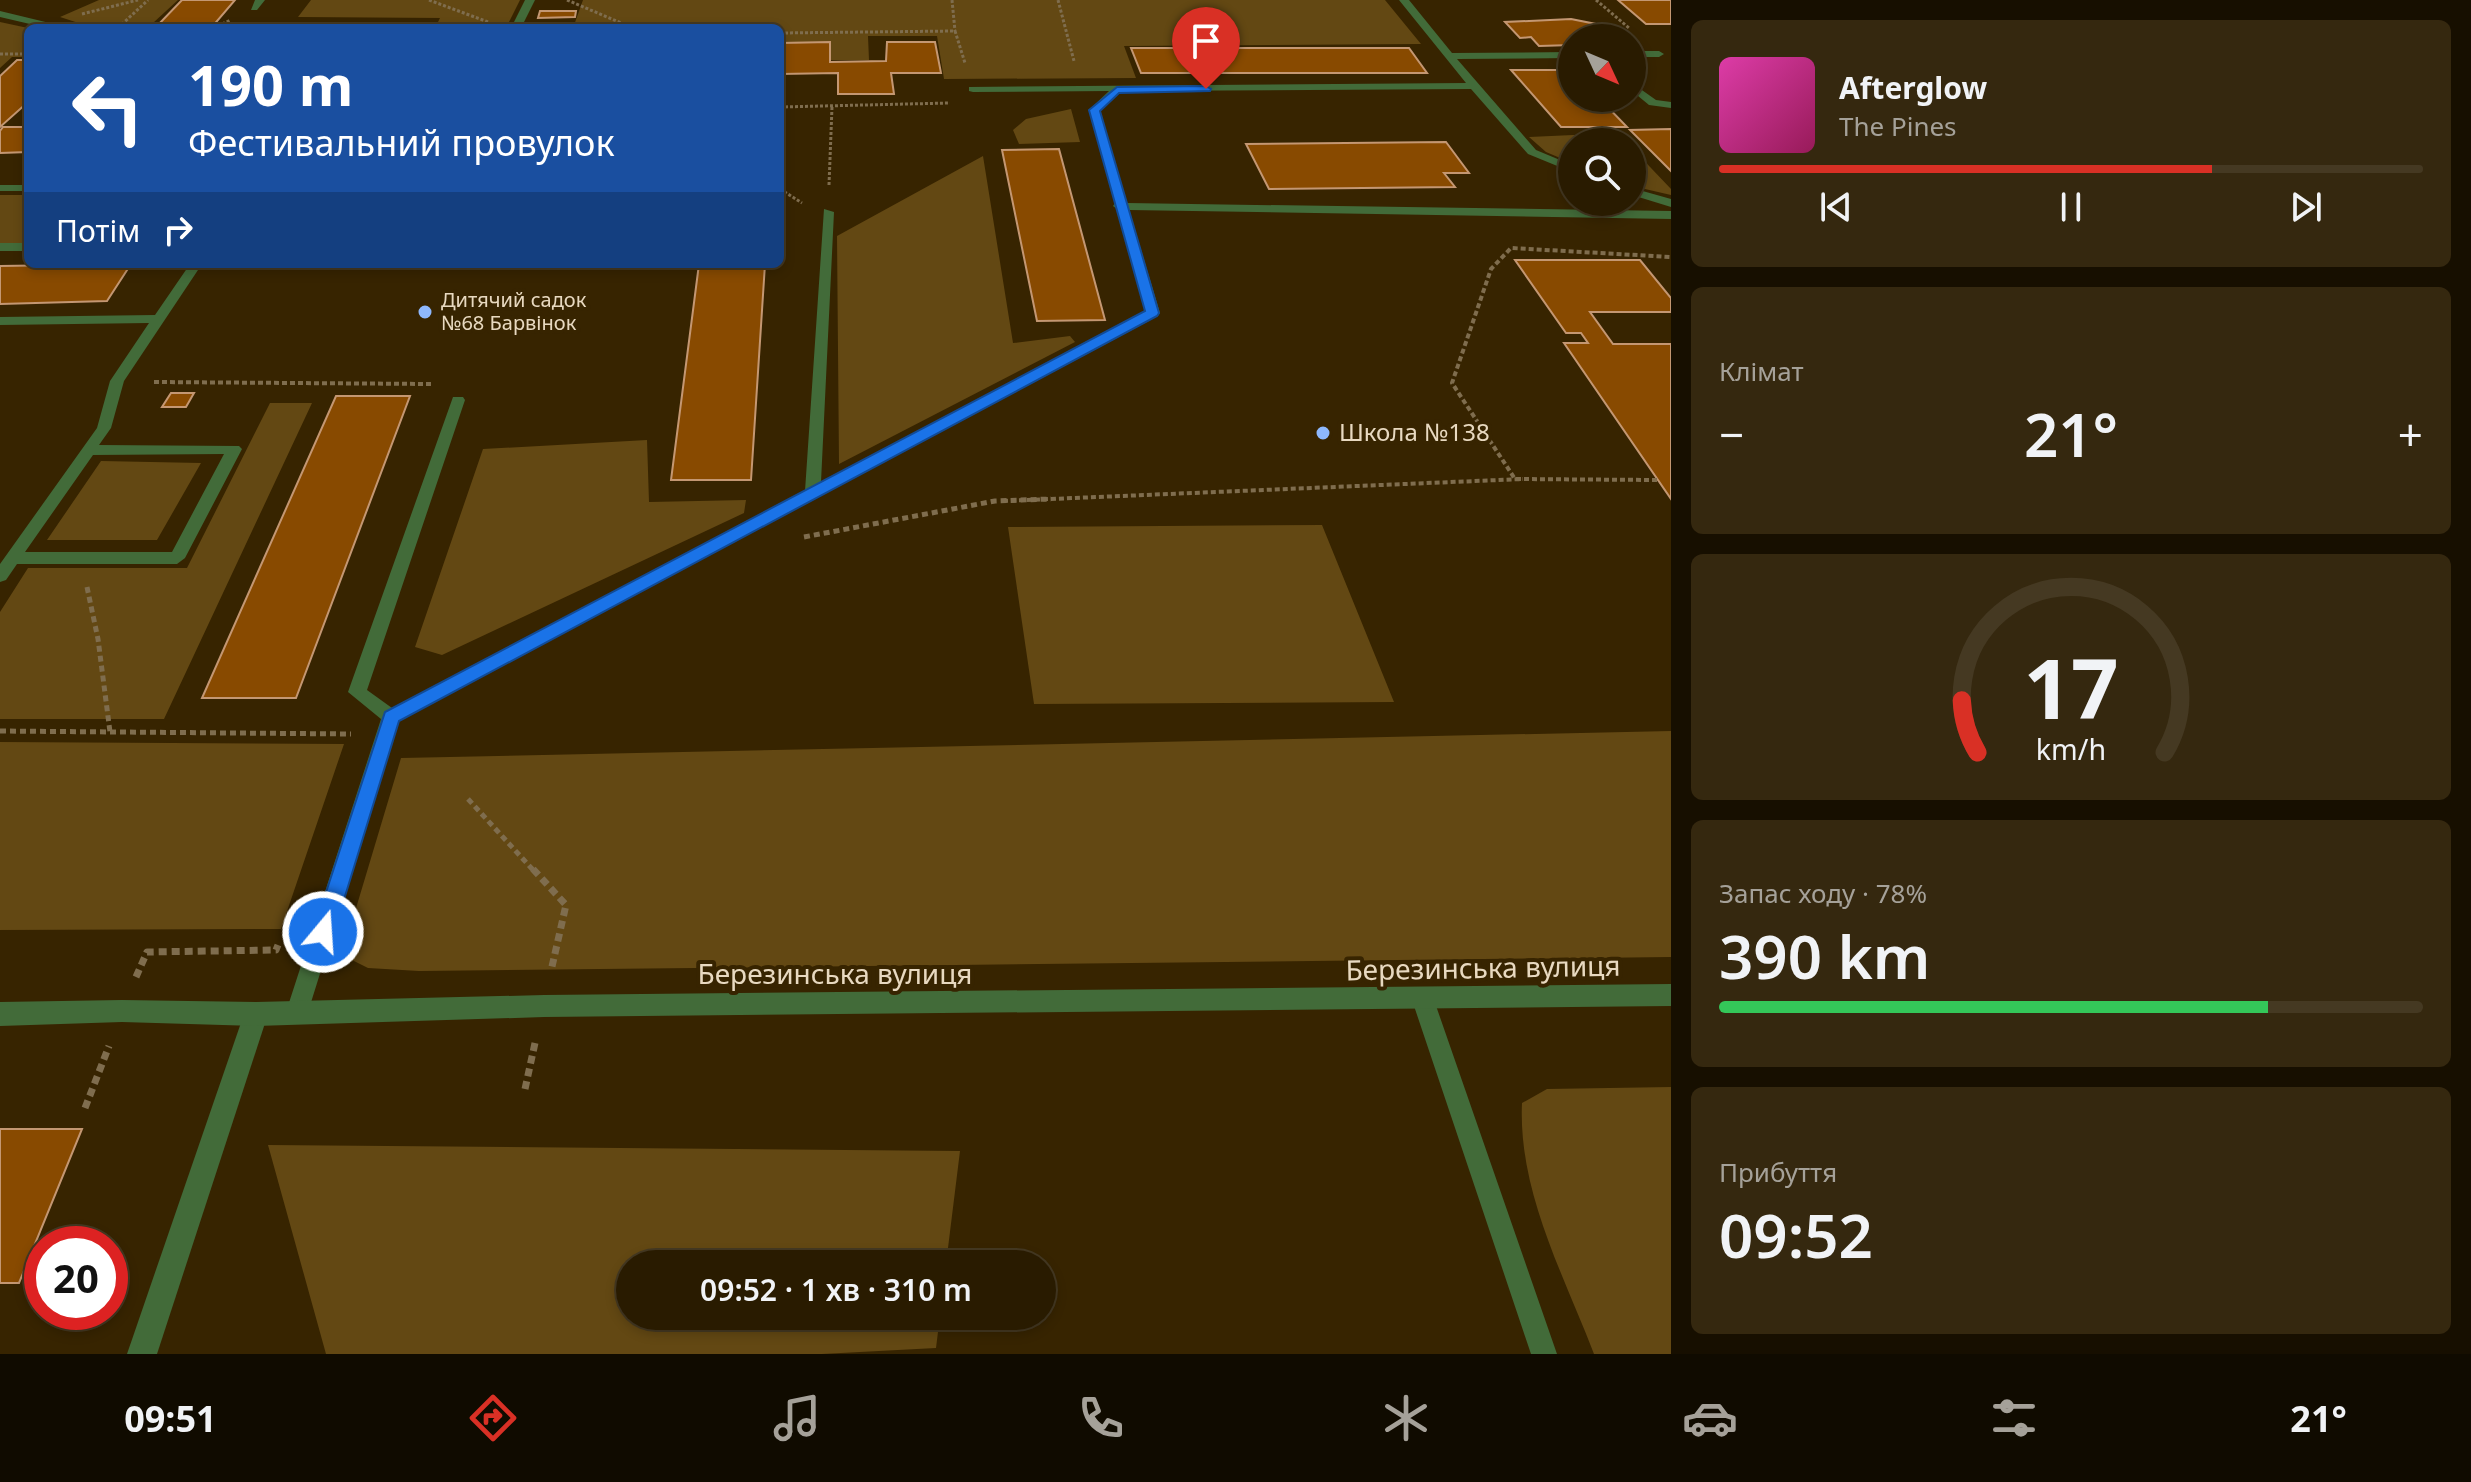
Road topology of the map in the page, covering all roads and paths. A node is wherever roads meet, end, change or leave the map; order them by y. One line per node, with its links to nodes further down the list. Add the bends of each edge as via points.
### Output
1 (138, 0): 10 (path)
2 (148, 0): 14 (path)
3 (429, 0): 12 (path)
4 (530, 0): 16 (lane)
5 (567, 0): 17 (path)
6 (952, 0): 18 (path)
7 (1058, 0): 28 (path)
8 (1404, 0): 25 (lane)
9 (0, 14): 13 (lane)
10 (73, 17)
11 (235, 19): 15 (path)
12 (489, 22)
13 (42, 24)
14 (122, 24)
15 (223, 24)
16 (518, 24)
17 (624, 24)
18 (955, 31): 19 (path); 27 (path)
19 (784, 33)
20 (0, 54): 21 (path)
21 (24, 54)
22 (1646, 54): 23 (lane)
23 (1659, 54)
24 (1558, 55): 25 (lane)
25 (1449, 56): 26 (lane)
26 (1474, 86): 29 (lane); 34 (lane, via 1532,152)
27 (973, 89): 28 (lane); 33 (path, via 948,104)
28 (1082, 90): 29 (lane)
29 (1117, 90): 39 (lane, via 1094,110)
30 (1646, 97): 31 (lane)
31 (1671, 105)
32 (784, 107): 33 (path)
33 (832, 107): 40 (path)
34 (1558, 163)
35 (0, 188): 36 (lane)
36 (24, 188)
37 (1646, 195): 38 (lane)
38 (1671, 203)
39 (1119, 206): 41 (lane); 53 (lane, via 1153,313)
40 (828, 212): 53 (lane)
41 (1671, 215)
42 (0, 247): 43 (lane)
43 (24, 247)
44 (1671, 257): 51 (path, via 1511,248 1491,269 1452,383 1515,479)
45 (193, 268): 46 (lane)
46 (157, 319): 47 (lane); 48 (lane)
47 (0, 321)
48 (117, 381): 49 (path, via 467,385); 50 (lane, via 104,428)
49 (458, 400): 58 (lane, via 357,692)
50 (88, 450): 55 (lane); 56 (lane, via 234,449 177,558)
51 (1523, 479): 52 (path); 54 (path, via 995,501 769,544)
52 (1657, 480)
53 (813, 493): 54 (lane)
54 (752, 526): 58 (lane)
55 (13, 558): 56 (lane); 57 (lane)
56 (80, 558): 60 (path)
57 (0, 576)
58 (391, 717): 61 (lane)
59 (0, 731): 60 (path)
60 (110, 732): 61 (path)
61 (386, 735): 68 (lane)
62 (468, 799): 67 (path, via 566,905)
63 (281, 936): 64 (path, via 276,950)
64 (147, 952)
65 (1671, 995): 66 (street, Березинська вулиця)
66 (1423, 1000): 67 (street, Березинська вулиця); 73 (lane)
67 (544, 1006): 68 (street, Березинська вулиця); 71 (path)
68 (297, 1012): 70 (street, Березинська вулиця)
69 (0, 1014): 70 (street, Березинська вулиця)
70 (256, 1014): 72 (street)
71 (525, 1089)
72 (142, 1354)
73 (1544, 1354)

